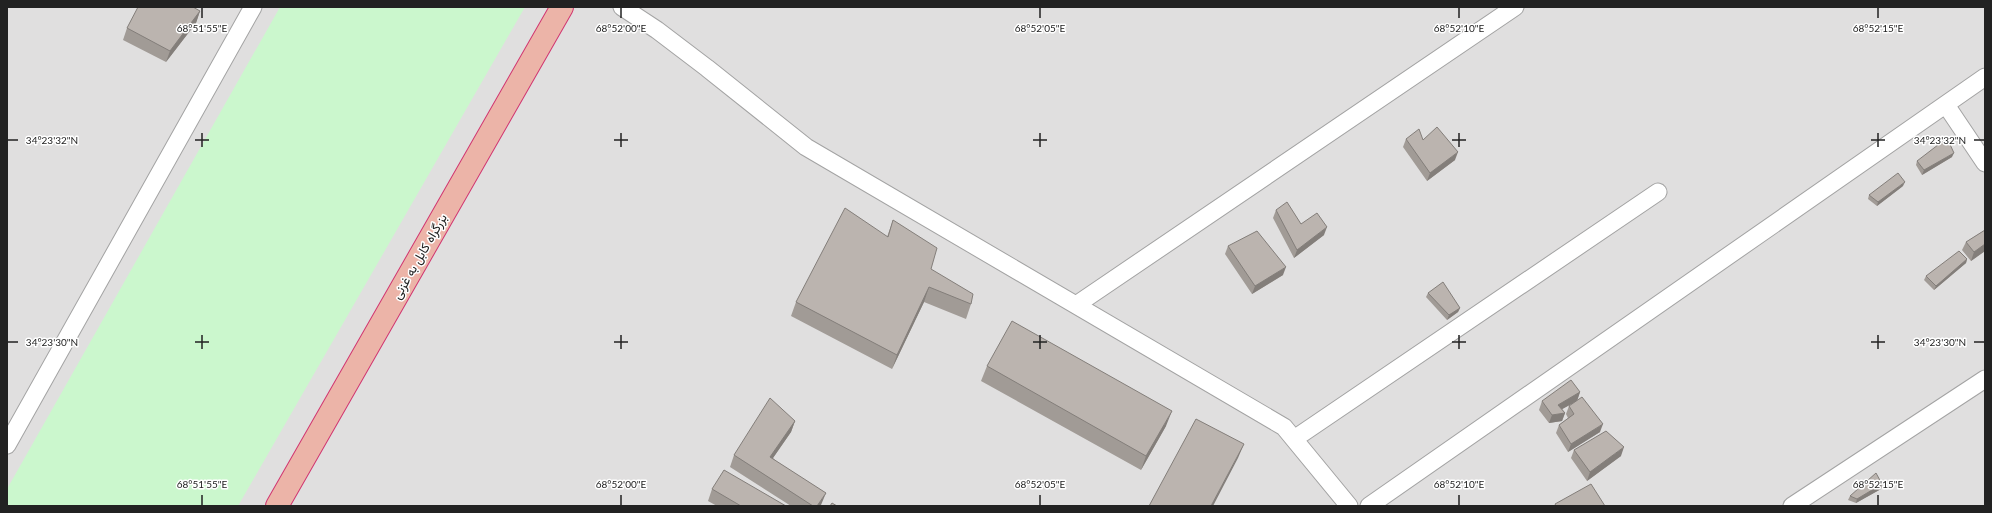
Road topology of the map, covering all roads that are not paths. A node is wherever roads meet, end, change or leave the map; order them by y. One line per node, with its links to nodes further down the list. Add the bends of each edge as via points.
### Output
1 (253, 7): 11 (street)
2 (562, 7): 14 (highway, بزرگراه کابل به غزنی)
3 (622, 7): 9 (street, via 669,40 806,147)
4 (1516, 7): 9 (street)
5 (1985, 78): 6 (street)
6 (1946, 105): 7 (street); 16 (street)
7 (1985, 163)
8 (1658, 192): 12 (street)
9 (1076, 305): 12 (street, via 1284,427)
10 (1985, 379): 17 (street)
11 (12, 426): 13 (street)
12 (1294, 439): 15 (street)
13 (7, 445)
14 (277, 506)
15 (1349, 506)
16 (1369, 506)
17 (1792, 506)

